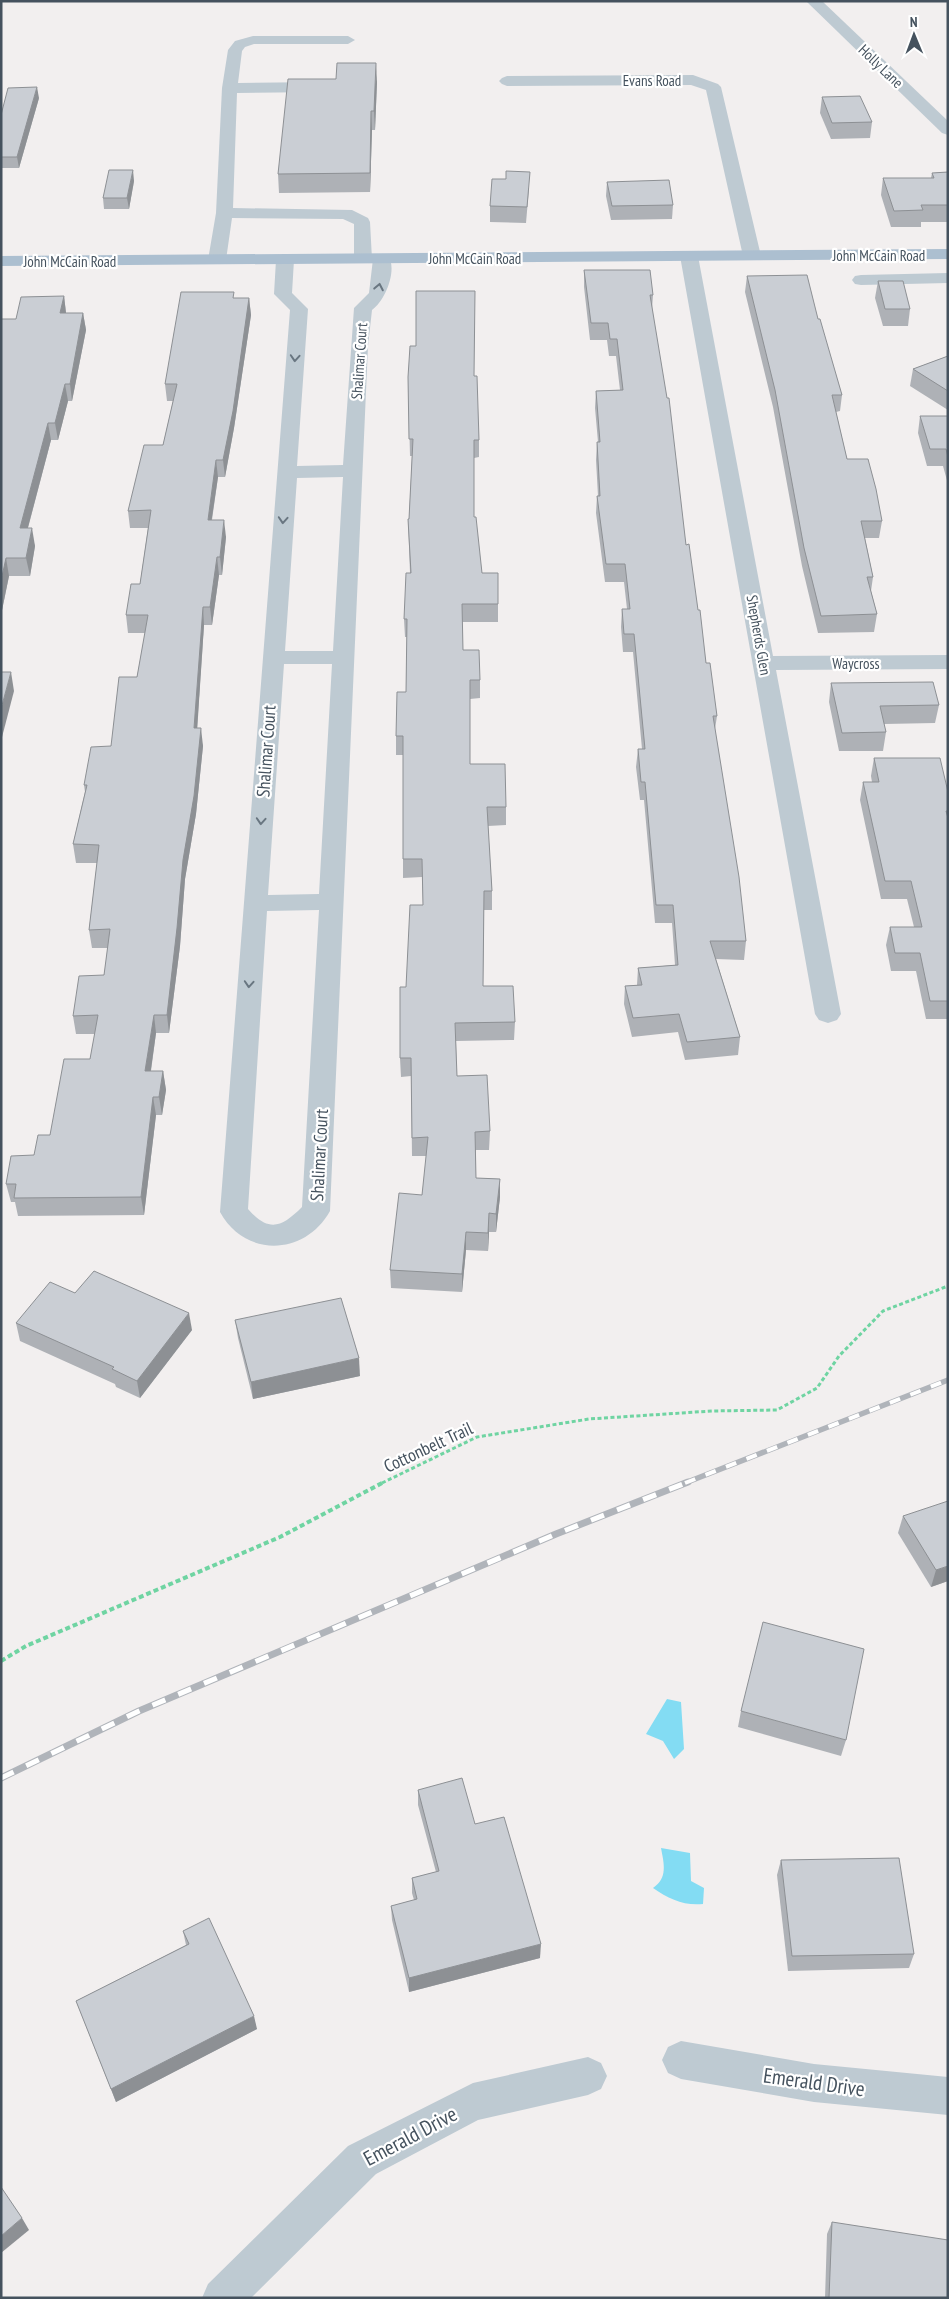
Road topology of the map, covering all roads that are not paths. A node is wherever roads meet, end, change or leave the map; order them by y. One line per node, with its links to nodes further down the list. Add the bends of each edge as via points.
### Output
1 (813, 1): 6 (street, Holly Lane)
2 (348, 40): 5 (street, via 253,40 240,44 235,50)
3 (507, 81): 10 (street, Evans Road, via 693,80 712,87)
4 (324, 87): 5 (street)
5 (230, 88): 7 (street)
6 (948, 130)
7 (224, 213): 11 (street, via 346,214 362,222); 13 (street)
8 (942, 254): 10 (main road, John McCain Road); 16 (street)
9 (689, 256): 10 (main road, John McCain Road); 12 (main road, John McCain Road); 23 (street, Shepherds Glen)
10 (752, 256)
11 (363, 259): 12 (main road, John McCain Road); 14 (main road, John McCain Road)
12 (382, 259): 18 (street, Shalimar Court, one-way to 12, via 363,308 379,294)
13 (217, 260): 14 (main road, John McCain Road); 15 (main road, John McCain Road)
14 (285, 260): 19 (street, Shalimar Court, one-way to 19, via 283,294 299,309)
15 (1, 262)
16 (947, 278): 17 (street)
17 (861, 280)
18 (353, 471): 19 (street); 20 (street, Shalimar Court)
19 (287, 472): 21 (street, Shalimar Court, one-way to 21)
20 (344, 657): 21 (street); 24 (street, Shalimar Court)
21 (273, 658): 25 (street, Shalimar Court, one-way to 25)
22 (948, 662): 23 (street, Waycross)
23 (764, 663): 26 (street, Shepherds Glen)
24 (332, 902): 25 (street); 25 (street, Shalimar Court, one-way to 24, via 234,1212 246,1226 265,1234 282,1235 298,1229 316,1211)
25 (255, 904)
26 (828, 1014)
27 (682, 2060): 29 (street, Emerald Drive, via 818,2084)
28 (588, 2076): 30 (street, Emerald Drive, via 473,2102 362,2160)
29 (948, 2096)
30 (222, 2298)

